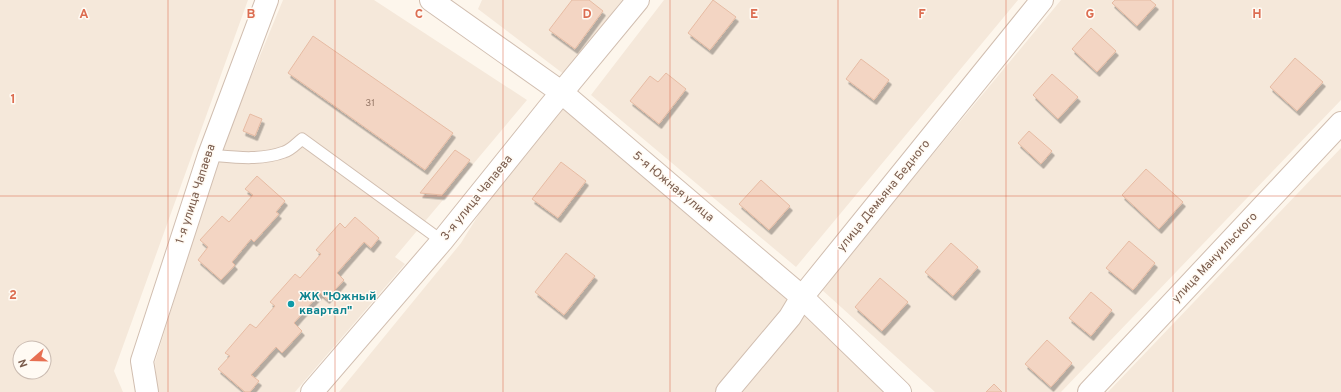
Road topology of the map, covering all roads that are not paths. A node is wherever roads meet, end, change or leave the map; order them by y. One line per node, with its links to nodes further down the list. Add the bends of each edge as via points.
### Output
1 (268, 0): 7 (street, 1-я улица Чапаева)
2 (638, 0): 5 (street, 3-я улица Чапаева)
3 (1042, 0): 9 (street, улица Демьяна Бедного)
4 (443, 3): 5 (street, 5-я Южная улица)
5 (561, 92): 8 (street, 3-я улица Чапаева); 9 (street, 5-я Южная улица)
6 (1341, 123): 14 (street, улица Мануильского)
7 (209, 156): 8 (lane, via 265,157 286,152 302,139); 10 (street, 1-я улица Чапаева, via 142,361)
8 (442, 241): 11 (street, 3-я улица Чапаева)
9 (802, 297): 12 (street, улица Демьяна Бедного, via 790,317); 13 (street, 5-я Южная улица)
10 (147, 392)
11 (312, 392)
12 (728, 392)
13 (900, 392)
14 (1089, 392)

